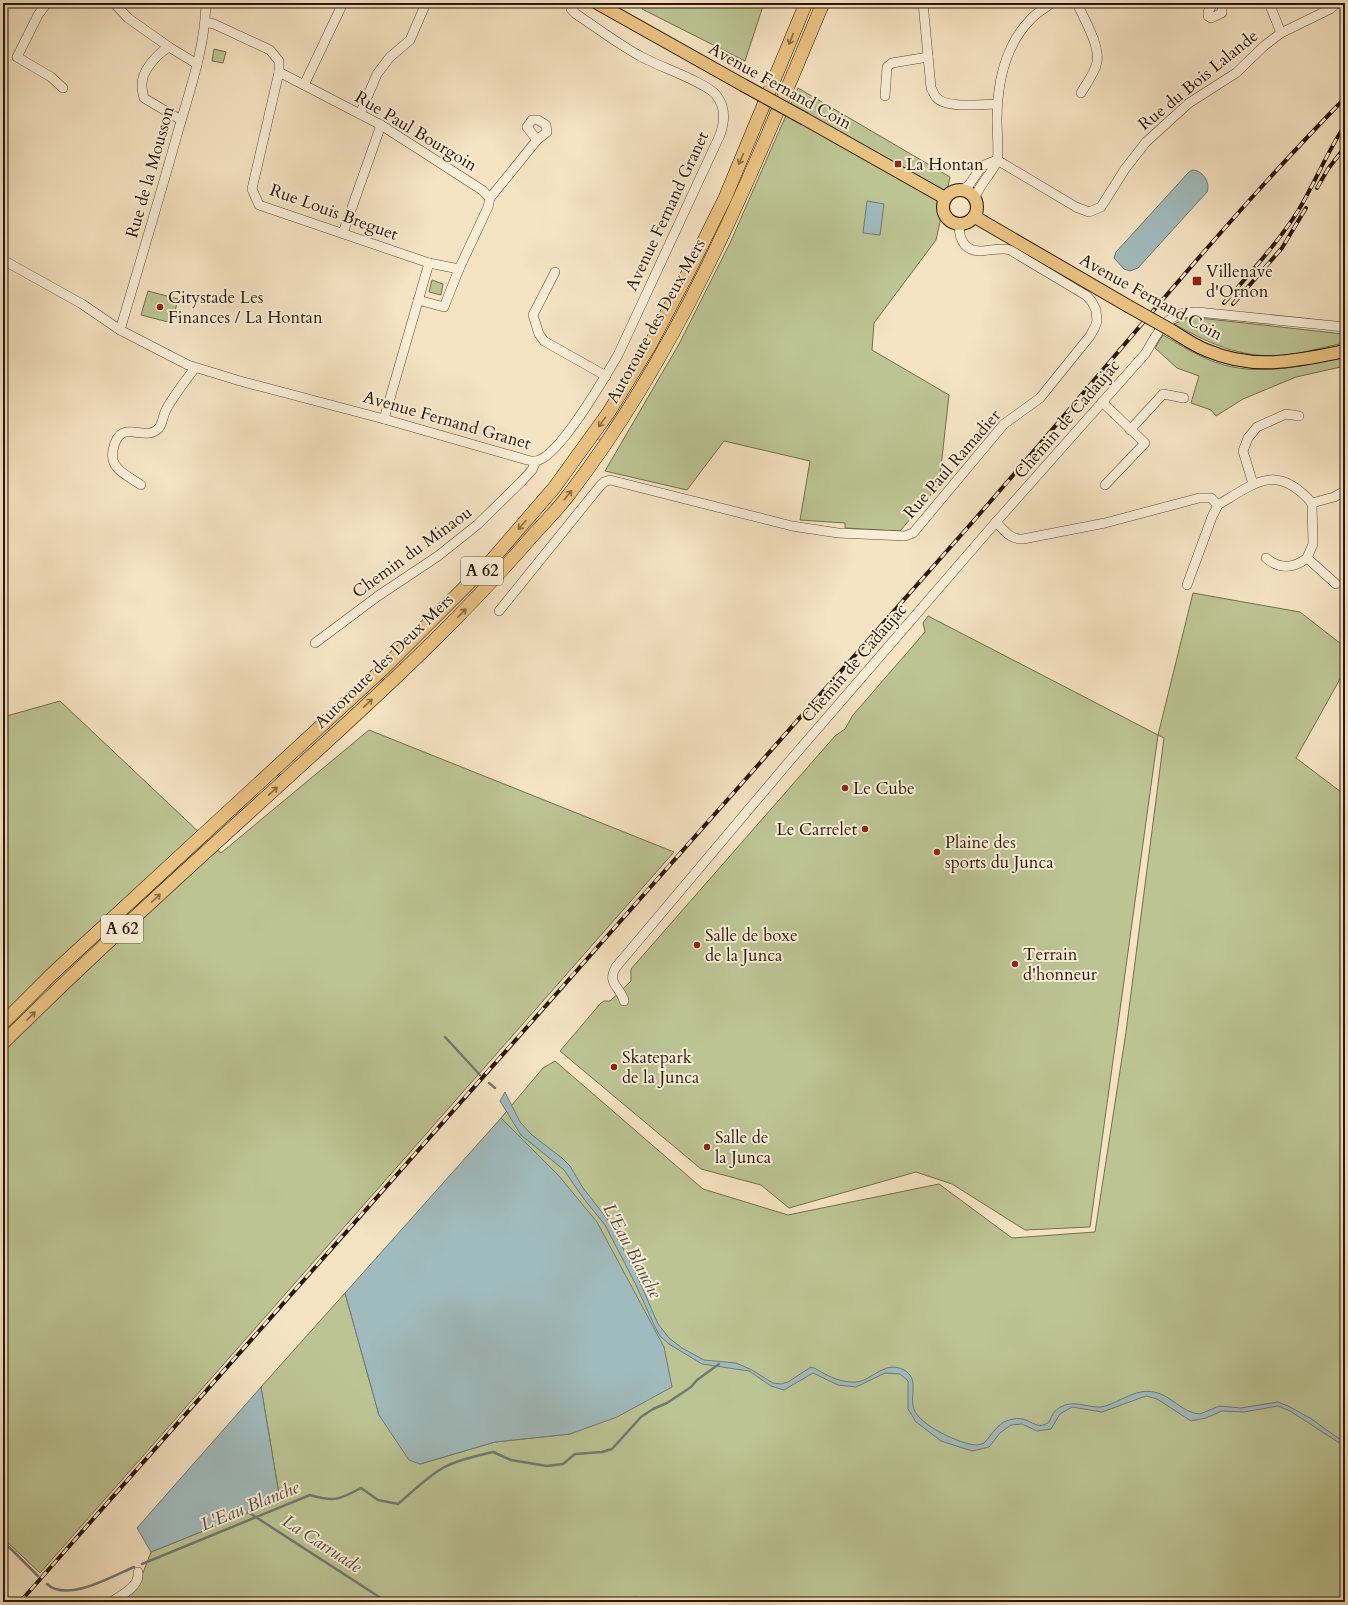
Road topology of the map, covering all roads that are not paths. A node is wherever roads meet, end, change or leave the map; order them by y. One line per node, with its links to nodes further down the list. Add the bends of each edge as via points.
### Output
1 (47, 3): 24 (street, via 38,15 17,58 51,77)
2 (114, 3): 19 (street, via 128,18)
3 (206, 3): 17 (street, Rue de la Mousson)
4 (343, 3): 23 (street)
5 (426, 3): 28 (street, via 410,40 390,57 377,74)
6 (570, 3): 49 (street, Avenue Fernand Granet, via 576,14 639,56 714,92 721,102 724,113 720,135)
7 (806, 3): 70 (highway, Autoroute des Deux Mers / A 62, one-way to 70, via 725,198 689,271 650,344 609,412 554,488 490,562 386,668 51,975)
8 (823, 3): 71 (highway, Autoroute des Deux Mers / A 62, one-way to 8, via 62,985 397,677 504,570 569,494 622,420 666,348 702,279)
9 (923, 3): 20 (street)
10 (1052, 3): 27 (street, via 1031,19 1008,53)
11 (1076, 3): 25 (street, via 1096,46 1097,62)
12 (1213, 3): 13 (street, via 1208,12 1211,18 1222,13)
13 (1222, 3)
14 (1269, 3): 18 (street)
15 (1337, 3): 18 (street, Rue du Bois Lalande)
16 (605, 5): 35 (main road, Avenue Fernand Coin, bridge)
17 (205, 22): 21 (street, Rue de la Mousson); 22 (street, via 270,50 279,61)
18 (1281, 33): 32 (street, Rue du Bois Lalande, via 1236,73 1189,103 1146,142 1102,207 1089,212 1076,207)
19 (169, 47): 21 (street); 29 (street, via 154,58 143,78 144,98)
20 (928, 57): 26 (street, via 892,63 887,67); 27 (street, via 932,88 936,98 954,105)
21 (197, 64): 29 (street, Rue de la Mousson)
22 (279, 72): 23 (street, Rue Paul Bourgoin); 39 (street, Rue Louis Breguet, via 252,189 259,205)
23 (304, 85): 28 (street, Rue Paul Bourgoin)
24 (63, 88)
25 (1080, 93)
26 (885, 96)
27 (997, 104): 32 (street)
28 (360, 114): 30 (street, Rue Paul Bourgoin)
29 (182, 120): 46 (street, Rue de la Mousson)
30 (381, 125): 34 (street, Rue Paul Bourgoin, via 482,190); 39 (street)
31 (537, 140): 34 (street)
32 (997, 160): 33 (street, via 982,166 969,185); 36 (street, via 977,190)
33 (962, 190): 35 (main road, via 952,192); 36 (main road)
34 (490, 198): 42 (street)
35 (945, 198): 38 (main road, via 943,208 946,217)
36 (975, 198): 37 (main road, via 978,207)
37 (975, 217): 38 (main road, via 968,223); 47 (main road, Avenue Fernand Coin, bridge, via 1207,351 1249,362 1280,363)
38 (959, 225): 67 (street, Rue Paul Ramadier, via 960,236 971,249 1010,250 1083,293 1094,305 1097,321 1090,336 1040,398 1004,424 913,533 905,536 830,532 792,526 610,480 600,486)
39 (343, 233): 41 (street, Rue Louis Breguet)
40 (3, 260): 46 (street, Avenue Fernand Granet, via 82,304)
41 (429, 263): 42 (street, Rue Louis Breguet); 44 (street)
42 (459, 270): 44 (street, via 444,307)
43 (555, 272): 49 (street, via 533,315 539,334 544,341)
44 (418, 300): 53 (street)
45 (1345, 327): 51 (street, Chemin de Cadaujac, via 1182,312 1164,324 1145,354)
46 (120, 330): 48 (street, Avenue Fernand Granet)
47 (1345, 351)
48 (195, 368): 53 (street, Avenue Fernand Granet); 57 (street, via 169,404 160,426 153,432 131,431 122,433 117,438 112,457 113,464)
49 (606, 376): 55 (street, Avenue Fernand Granet, via 563,439 549,454)
50 (1184, 398): 54 (street, via 1163,394)
51 (1102, 402): 54 (street); 62 (street, Chemin de Cadaujac)
52 (1299, 416): 56 (street, via 1286,414 1257,427 1248,438 1243,451)
53 (384, 419): 55 (street, Avenue Fernand Granet)
54 (1130, 430): 58 (street, via 1145,442)
55 (536, 461): 68 (street, Chemin du Minaou, via 521,482 477,525 438,556)
56 (1253, 484): 60 (street, via 1269,480 1286,482 1298,488); 61 (street)
57 (141, 485)
58 (1105, 485)
59 (1345, 491): 60 (street)
60 (1312, 503): 64 (street, via 1313,544)
61 (1218, 505): 62 (street, via 1211,498 1199,498 1105,523 1022,539 1009,535); 66 (street)
62 (996, 522): 69 (street, Chemin de Cadaujac, via 616,967 613,982 623,995)
63 (1266, 558): 64 (street, via 1279,566 1296,564)
64 (1307, 558): 65 (street)
65 (1336, 584)
66 (1187, 585)
67 (499, 611)
68 (315, 643)
69 (624, 1001)
70 (3, 1023)
71 (3, 1043)
72 (138, 1572): 73 (street, via 137,1582)
73 (111, 1602)

